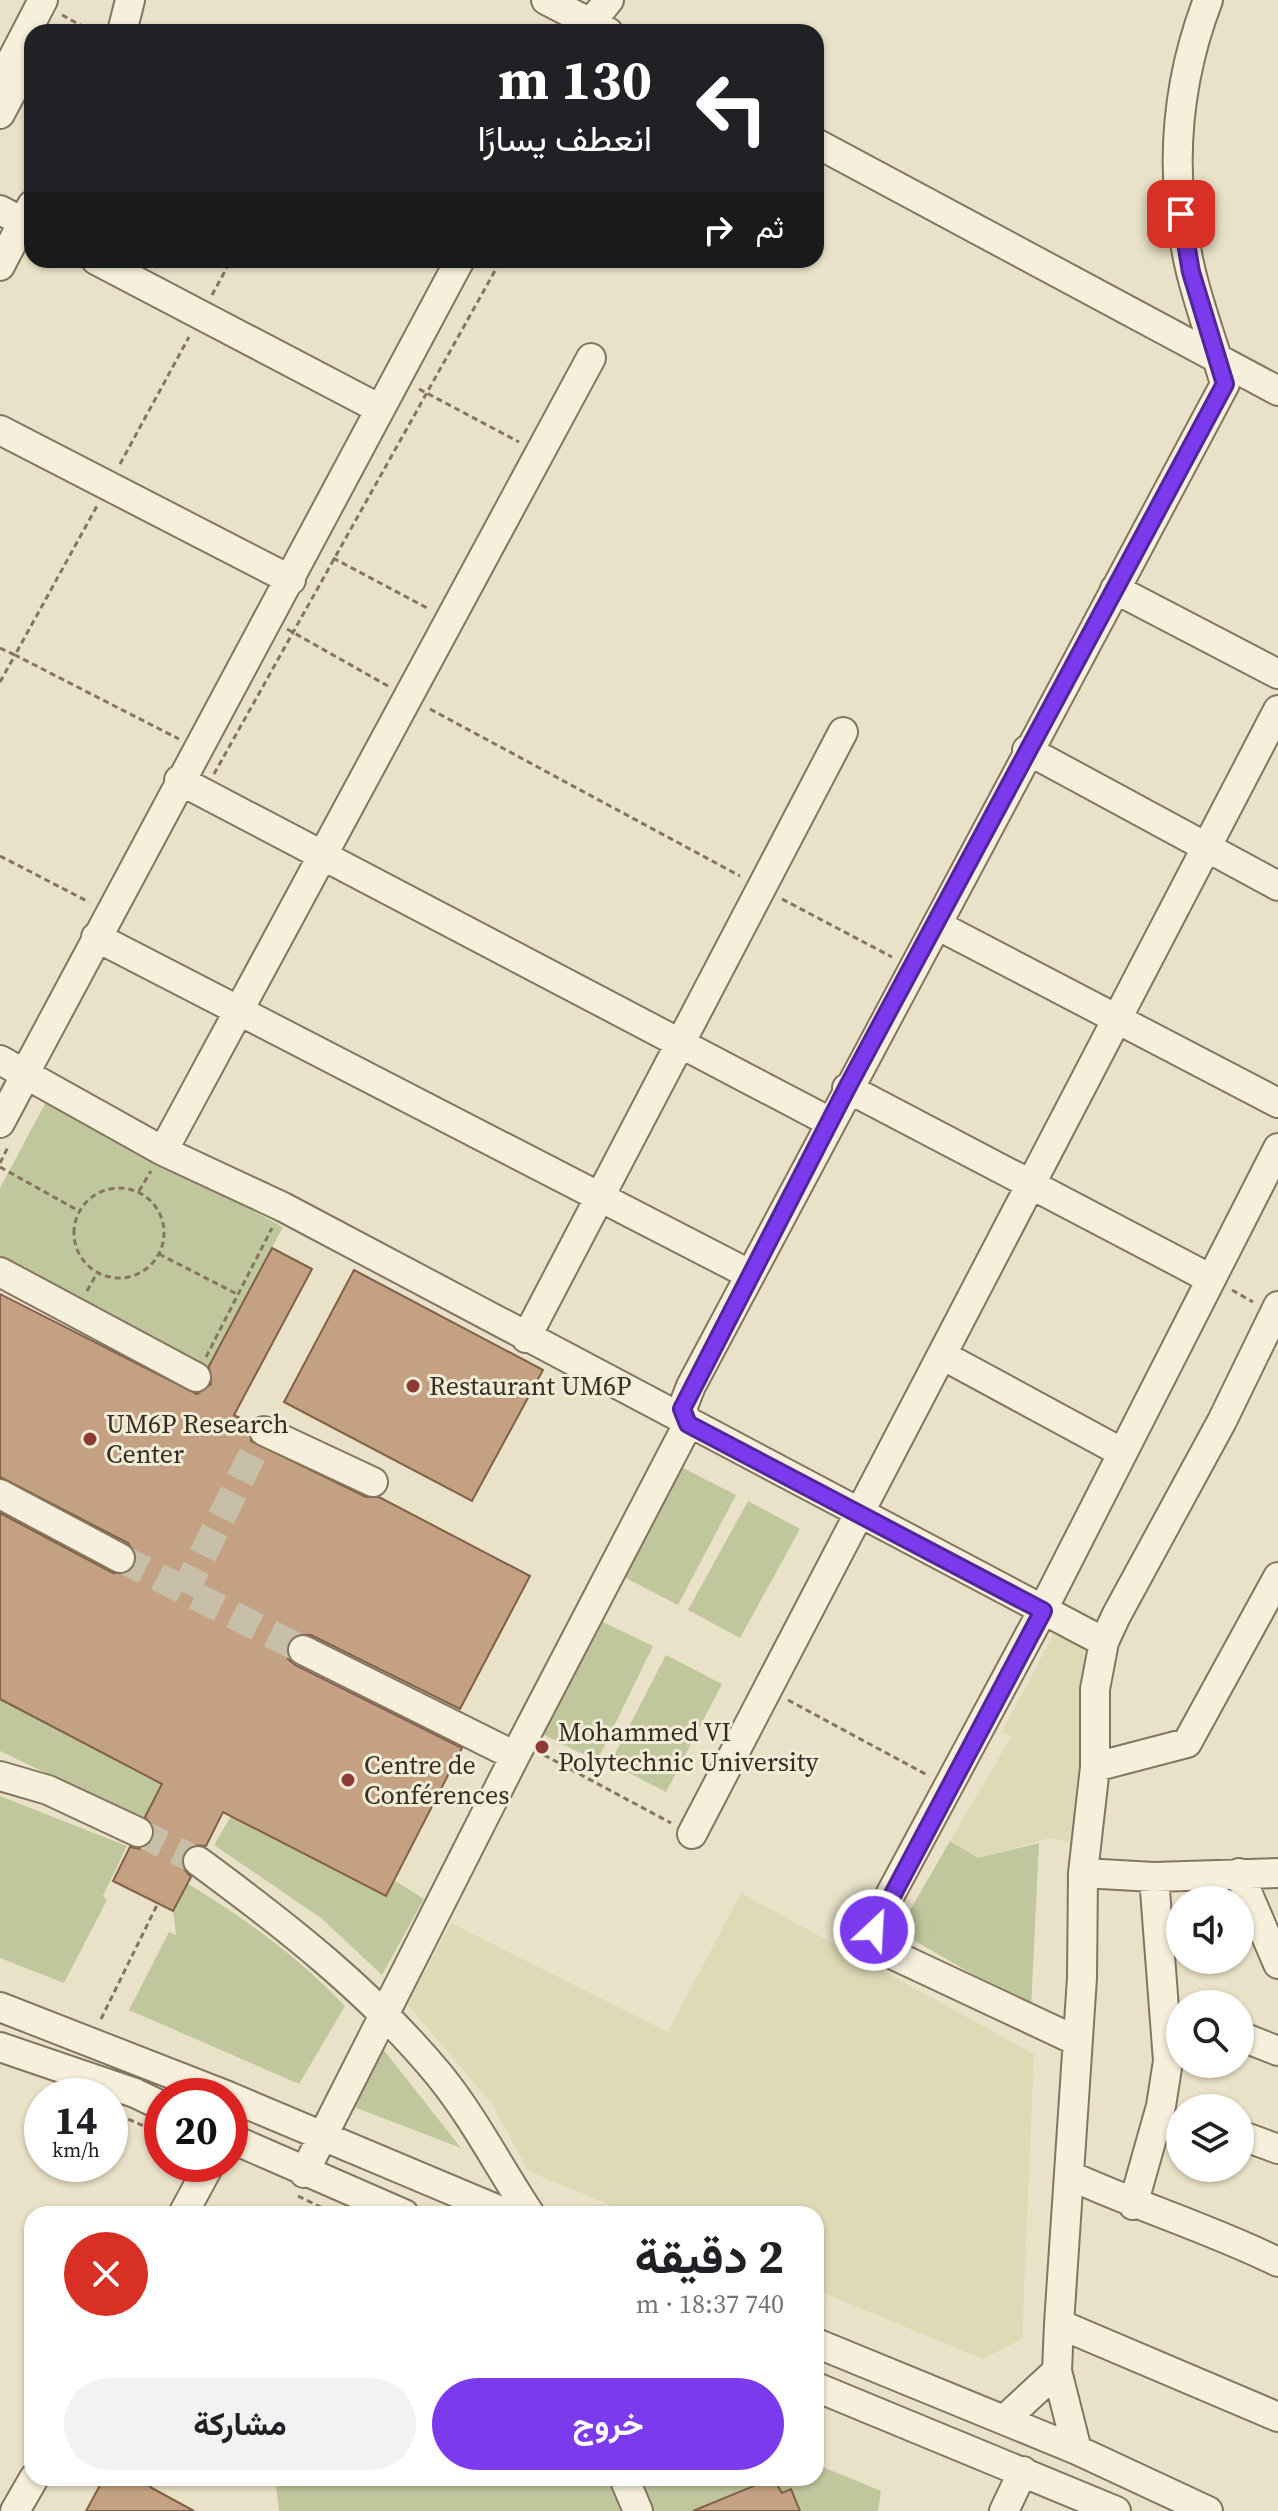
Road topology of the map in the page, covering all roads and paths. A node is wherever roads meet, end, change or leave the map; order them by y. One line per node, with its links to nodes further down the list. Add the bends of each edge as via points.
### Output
1 (130, 0): 7 (street)
2 (546, 0): 8 (street)
3 (609, 0): 9 (street)
4 (1208, 0): 23 (street, via 1184,83 1177,166 1188,259)
5 (51, 11): 6 (path)
6 (77, 24)
7 (124, 24)
8 (585, 24)
9 (596, 24)
10 (24, 49): 12 (street)
11 (24, 70): 13 (street)
12 (0, 83)
13 (0, 114)
14 (824, 147): 23 (street)
15 (22, 216): 16 (street)
16 (0, 266)
17 (111, 268): 21 (street)
18 (227, 268): 21 (path)
19 (456, 268): 24 (street)
20 (496, 268): 26 (path)
21 (201, 315): 27 (street); 30 (path)
22 (591, 358): 29 (street)
23 (1218, 359): 25 (street); 33 (street, via 1225,384)
24 (397, 377): 26 (path); 27 (street)
25 (1278, 391)
26 (426, 393): 29 (path); 31 (path)
27 (380, 409): 31 (street)
28 (0, 430): 30 (street)
29 (540, 453): 35 (street)
30 (108, 486): 32 (street); 38 (path)
31 (322, 552): 32 (street); 35 (path); 36 (path)
32 (291, 580): 34 (street)
33 (1115, 589): 39 (street); 45 (street)
34 (266, 618): 36 (path); 44 (street)
35 (450, 620): 41 (street)
36 (293, 633): 41 (path); 46 (path)
37 (0, 648): 38 (path)
38 (15, 655): 40 (path); 44 (path)
39 (1278, 674)
40 (0, 682)
41 (408, 697): 48 (street); 51 (path)
42 (1278, 710): 47 (street)
43 (843, 732): 51 (street)
44 (196, 748): 46 (street)
45 (1027, 750): 47 (street); 53 (street)
46 (192, 787): 48 (street); 52 (street)
47 (1207, 847): 50 (street); 56 (street)
48 (322, 855): 55 (street); 57 (street)
49 (0, 856): 52 (path)
50 (1278, 886)
51 (761, 887): 54 (path); 57 (street)
52 (103, 924): 55 (street); 58 (street)
53 (937, 925): 54 (street); 56 (street)
54 (913, 969): 59 (street)
55 (239, 1010): 64 (street); 67 (street)
56 (1118, 1018): 60 (street); 66 (street)
57 (680, 1043): 61 (street); 67 (street)
58 (17, 1069): 62 (street); 64 (street)
59 (847, 1088): 61 (street); 66 (street)
60 (1278, 1103)
61 (830, 1122): 72 (street)
62 (0, 1123)
63 (1278, 1148): 73 (street)
64 (163, 1151): 68 (street)
65 (0, 1167): 69 (path)
66 (1032, 1185): 73 (street); 77 (street)
67 (600, 1197): 72 (street); 76 (street)
68 (283, 1207): 74 (path); 76 (street)
69 (79, 1211): 70 (path, via 73,1233 76,1248 94,1271 108,1277 137,1274); 70 (path, via 102,1190 139,1191 159,1211 164,1240)
70 (159, 1254): 74 (path)
71 (0, 1272): 78 (street)
72 (749, 1274): 79 (street, via 691,1386 682,1409)
73 (1211, 1279): 75 (path); 81 (street)
74 (237, 1294): 78 (path)
75 (1276, 1310): 88 (street)
76 (526, 1338): 79 (street)
77 (942, 1355): 81 (street); 84 (street)
78 (196, 1377)
79 (688, 1424): 84 (street); 91 (street)
80 (264, 1431): 82 (street)
81 (1121, 1452): 87 (street)
82 (373, 1482)
83 (0, 1494): 85 (street)
84 (859, 1515): 87 (street); 90 (street)
85 (120, 1558)
86 (1278, 1577): 92 (street, via 1187,1743)
87 (1043, 1611): 88 (street); 94 (street)
88 (1104, 1642): 92 (street, via 1095,1689)
89 (303, 1650): 91 (street)
90 (768, 1686): 94 (path); 96 (street)
91 (518, 1749): 96 (path); 106 (street)
92 (1095, 1767): 98 (street)
93 (0, 1776): 95 (street, via 48,1790)
94 (950, 1787): 108 (street, via 875,1923 875,1938 883,1950)
95 (138, 1832)
96 (692, 1834)
97 (198, 1861): 106 (street, via 310,1945)
98 (1083, 1873): 101 (street); 108 (street)
99 (1239, 1873): 100 (street); 101 (street); 103 (street)
100 (1278, 1873)
101 (1154, 1877): 104 (street)
102 (158, 1903): 107 (path)
103 (1278, 1964)
104 (1170, 1990)
105 (0, 2007): 107 (street)
106 (384, 2015): 116 (street); 128 (street, via 441,2077)
107 (90, 2041): 112 (street)
108 (1077, 2041): 120 (street)
109 (1254, 2042): 111 (street)
110 (0, 2047): 113 (street)
111 (1278, 2051)
112 (184, 2078)
113 (144, 2097)
114 (248, 2104): 116 (street)
115 (1166, 2120): 123 (street)
116 (322, 2136): 122 (street); 127 (street)
117 (1254, 2140): 118 (street)
118 (1278, 2149)
119 (248, 2150): 122 (street)
120 (1071, 2176): 123 (street); 130 (street)
121 (200, 2182): 124 (street)
122 (300, 2184): 125 (path); 126 (street)
123 (1133, 2205): 129 (street)
124 (187, 2206)
125 (326, 2206)
126 (376, 2206)
127 (489, 2206)
128 (525, 2206)
129 (1278, 2262)
130 (1059, 2324): 132 (street); 134 (street)
131 (824, 2346): 135 (street)
132 (1057, 2371): 135 (street); 136 (street)
133 (824, 2390): 137 (street)
134 (1278, 2417)
135 (1004, 2420): 136 (street)
136 (1077, 2450): 144 (street)
137 (1023, 2471): 142 (street); 143 (street)
138 (29, 2486): 140 (street)
139 (627, 2486): 141 (street)
140 (15, 2511)
141 (638, 2511)
142 (1004, 2511)
143 (1116, 2511)
144 (1208, 2511)

